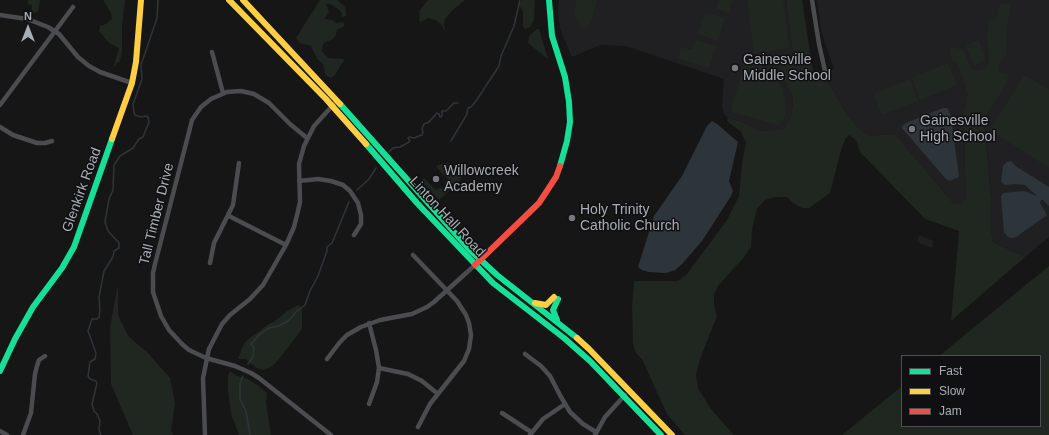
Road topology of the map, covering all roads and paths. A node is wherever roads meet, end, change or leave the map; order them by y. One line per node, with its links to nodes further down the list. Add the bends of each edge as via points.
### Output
1 (141, 0): 11 (main road, Glenkirk Road, via 139,37)
2 (230, 0): 15 (main road, Linton Hall Road)
3 (242, 0): 13 (main road, Linton Hall Road)
4 (549, 0): 25 (main road, via 552,36 569,97 570,122 566,147 558,171 544,196)
5 (812, 0): 10 (street)
6 (73, 7): 8 (street)
7 (0, 15): 8 (street, via 34,20)
8 (55, 31): 11 (street, via 89,66); 14 (street)
9 (212, 52): 12 (street)
10 (825, 71)
11 (132, 83): 37 (main road, Glenkirk Road, via 74,247 26,319)
12 (223, 93): 17 (street, Tall Timber Drive, via 241,91 260,96); 34 (street, Tall Timber Drive, via 205,103 192,120 153,273 155,301 165,324 189,350)
13 (337, 101): 15 (street); 25 (main road, Linton Hall Road)
14 (0, 105)
15 (332, 106): 17 (street); 27 (main road, Linton Hall Road)
16 (0, 127): 18 (street, via 13,135 37,143)
17 (307, 138): 20 (street, via 301,155)
18 (52, 141)
19 (239, 163): 21 (street)
20 (299, 181): 22 (street, via 331,181 350,191 362,215 361,224); 23 (street, via 298,211)
21 (229, 216): 23 (street); 26 (street, via 214,243)
22 (354, 234)
23 (286, 245): 34 (street, via 263,285 222,324)
24 (413, 255): 28 (street)
25 (480, 260): 27 (main road); 29 (main road, Linton Hall Road)
26 (210, 263)
27 (475, 265): 28 (street); 40 (main road, Linton Hall Road, via 493,283 564,338)
28 (447, 290): 30 (street, via 418,312); 39 (street, via 466,315 471,342 464,361)
29 (531, 301): 31 (main road, Linton Hall Road); 31 (main road, via 546,305 556,298 553,311)
30 (369, 324): 35 (street, via 347,335); 36 (street)
31 (559, 324): 38 (main road, Linton Hall Road, via 596,356)
32 (525, 354): 42 (street, via 550,376)
33 (45, 356): 49 (street, via 39,360 35,374 31,413)
34 (206, 358): 50 (street, via 202,378); 51 (street, Tall Timber Drive, via 255,375)
35 (327, 358)
36 (379, 368): 39 (street, via 408,374); 41 (street)
37 (0, 371)
38 (630, 391): 40 (street); 53 (main road, Linton Hall Road)
39 (438, 394): 44 (street)
40 (624, 396): 47 (street, via 612,408); 52 (main road, Linton Hall Road)
41 (369, 404)
42 (565, 404): 46 (street, via 543,419); 47 (street, via 576,418)
43 (502, 413): 46 (street)
44 (418, 427)
45 (0, 431): 48 (street)
46 (531, 433)
47 (595, 433)
48 (7, 435)
49 (23, 435)
50 (205, 435)
51 (330, 435)
52 (661, 435)
53 (672, 435)

